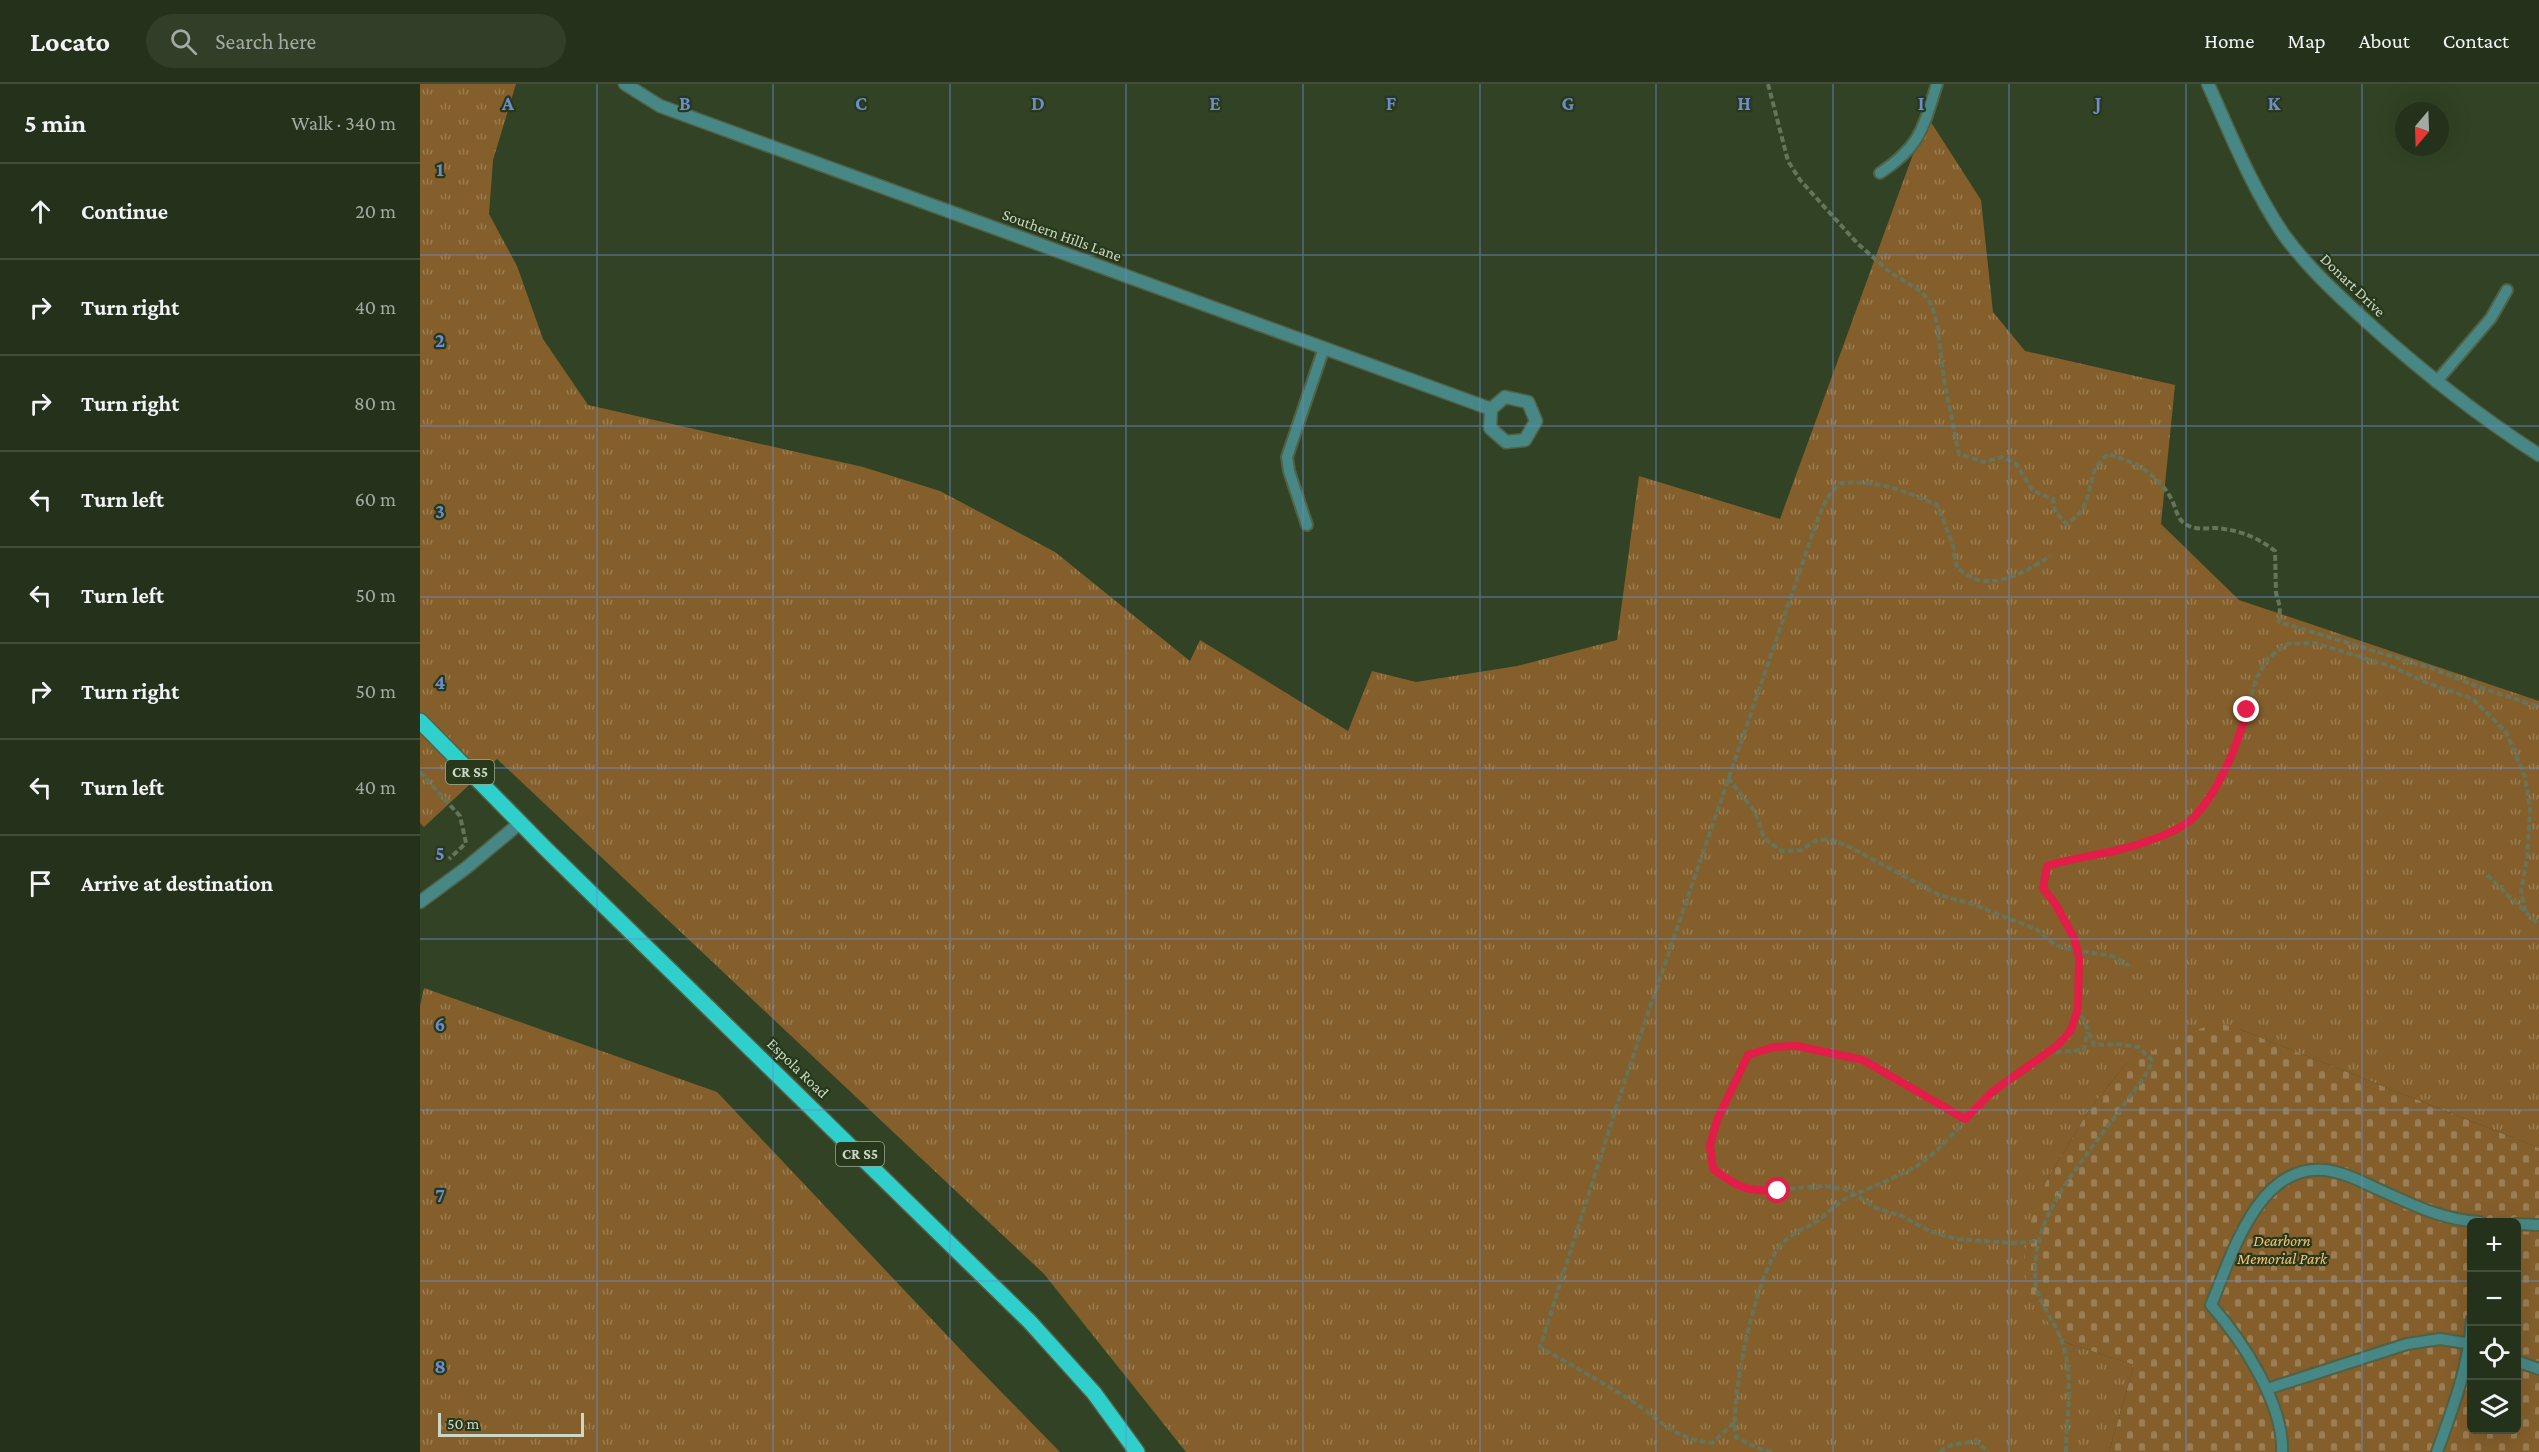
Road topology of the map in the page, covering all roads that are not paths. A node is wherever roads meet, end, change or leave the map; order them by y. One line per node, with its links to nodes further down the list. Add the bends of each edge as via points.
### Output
1 (625, 84): 6 (street, Southern Hills Lane, via 660,106)
2 (1937, 84): 4 (lane, via 1918,140)
3 (2208, 84): 7 (street, Donart Drive, via 2248,174 2286,236 2337,294)
4 (1880, 173)
5 (2507, 290): 7 (lane, via 2491,318)
6 (1324, 348): 8 (street, Southern Hills Lane); 10 (lane, via 1287,457)
7 (2436, 382): 9 (street, Donart Drive)
8 (1491, 410)
9 (2539, 455)
10 (1307, 525)
11 (420, 721): 12 (main road, Espola Road / CR S5)
12 (520, 823): 13 (street); 22 (main road, Espola Road / CR S5, via 1030,1322 1094,1393)
13 (420, 902)
14 (2467, 1221): 21 (lane, via 2426,1211 2352,1177 2323,1170 2292,1175 2268,1194 2248,1217 2211,1305 2229,1326)
15 (2521, 1224): 16 (lane)
16 (2539, 1225)
17 (2467, 1343): 21 (lane, via 2440,1339 2407,1344)
18 (2467, 1360): 24 (lane)
19 (2521, 1362): 20 (lane)
20 (2539, 1369)
21 (2267, 1389): 23 (lane, via 2283,1437)
22 (1137, 1452)
23 (2282, 1452)
24 (2437, 1452)

